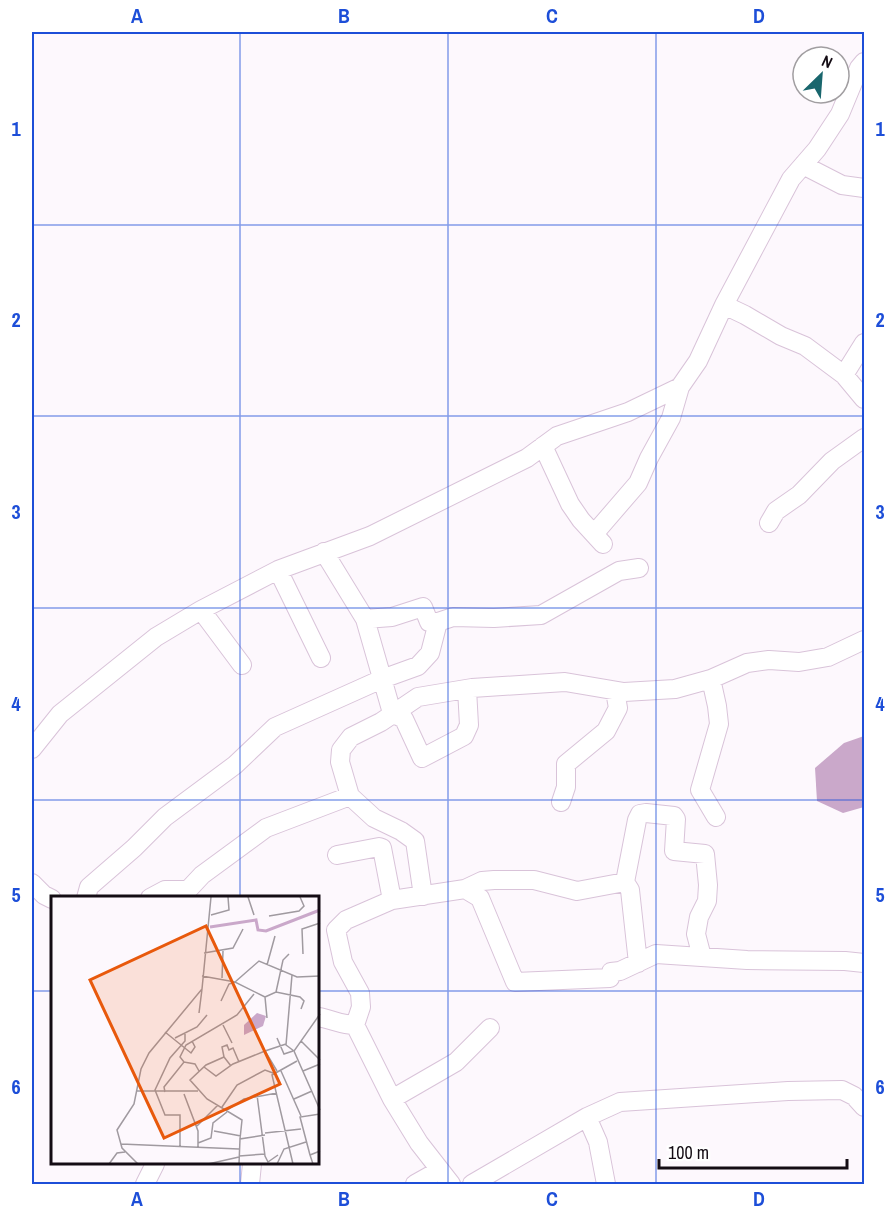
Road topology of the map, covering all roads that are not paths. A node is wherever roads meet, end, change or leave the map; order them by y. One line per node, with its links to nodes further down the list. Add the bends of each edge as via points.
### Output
1 (864, 62): 2 (street, via 840,114)
2 (803, 165): 3 (street, via 842,185); 4 (street, via 791,179)
3 (864, 188)
4 (724, 305): 6 (street, via 805,346); 7 (street, via 698,361)
5 (864, 343): 6 (street)
6 (844, 375): 8 (street)
7 (680, 387): 10 (street, via 628,412 557,436); 10 (street, via 671,418 638,483 598,539 570,504)
8 (864, 399)
9 (864, 438): 11 (street, via 776,511)
10 (543, 446): 12 (street, via 527,458 370,536)
11 (769, 523)
12 (324, 552): 14 (street); 16 (street)
13 (639, 568): 17 (street, via 619,571 541,615 453,617)
14 (278, 570): 15 (street); 19 (street)
15 (201, 610): 20 (street); 26 (street, via 156,637 60,714)
16 (365, 619): 17 (street, via 392,617 423,607 429,622); 21 (street)
17 (438, 622): 21 (street, via 430,653 418,666)
18 (864, 640): 22 (street, via 828,657 747,663)
19 (321, 658)
20 (242, 665)
21 (382, 679): 25 (street); 34 (street, via 275,727 235,765 165,817 89,887)
22 (711, 679): 24 (street, via 675,689); 29 (street, via 719,724 700,790)
23 (467, 689): 24 (street, via 565,682); 25 (street, via 418,697); 25 (street, via 469,725 464,736 422,758 404,719)
24 (615, 691): 28 (street, via 618,708 606,731 566,764 566,787)
25 (392, 713): 27 (street, via 351,737 341,750 340,762)
26 (32, 749)
27 (350, 796): 35 (street, via 266,828 202,875 188,890 165,890); 36 (street, via 374,818 415,841)
28 (561, 802)
29 (716, 817)
30 (337, 855): 38 (street, via 382,848)
31 (625, 882): 33 (street, via 576,891 534,880 494,880); 39 (street, via 640,814 674,816 675,851 705,854 707,901 696,934); 40 (street, via 630,890)
32 (32, 884): 37 (street)
33 (465, 889): 36 (street); 40 (street, via 480,898 514,982 610,978 610,972)
34 (87, 896)
35 (154, 896)
36 (423, 896): 38 (street)
37 (51, 898)
38 (392, 900): 43 (street, via 346,920 336,930 343,962 360,993 361,1007)
39 (702, 957): 40 (street, via 656,954); 41 (street)
40 (638, 963)
41 (864, 963)
42 (320, 1017): 43 (street)
43 (355, 1025): 45 (street)
44 (490, 1028): 45 (street, via 456,1062)
45 (392, 1099): 50 (street)
46 (864, 1107): 47 (street, via 842,1090 788,1091 620,1102)
47 (587, 1117): 54 (street); 55 (street, via 598,1142)
48 (155, 1165): 51 (street)
49 (252, 1165): 52 (street)
50 (445, 1177): 53 (street)
51 (145, 1185)
52 (250, 1185)
53 (415, 1185)
54 (472, 1185)
55 (606, 1185)

